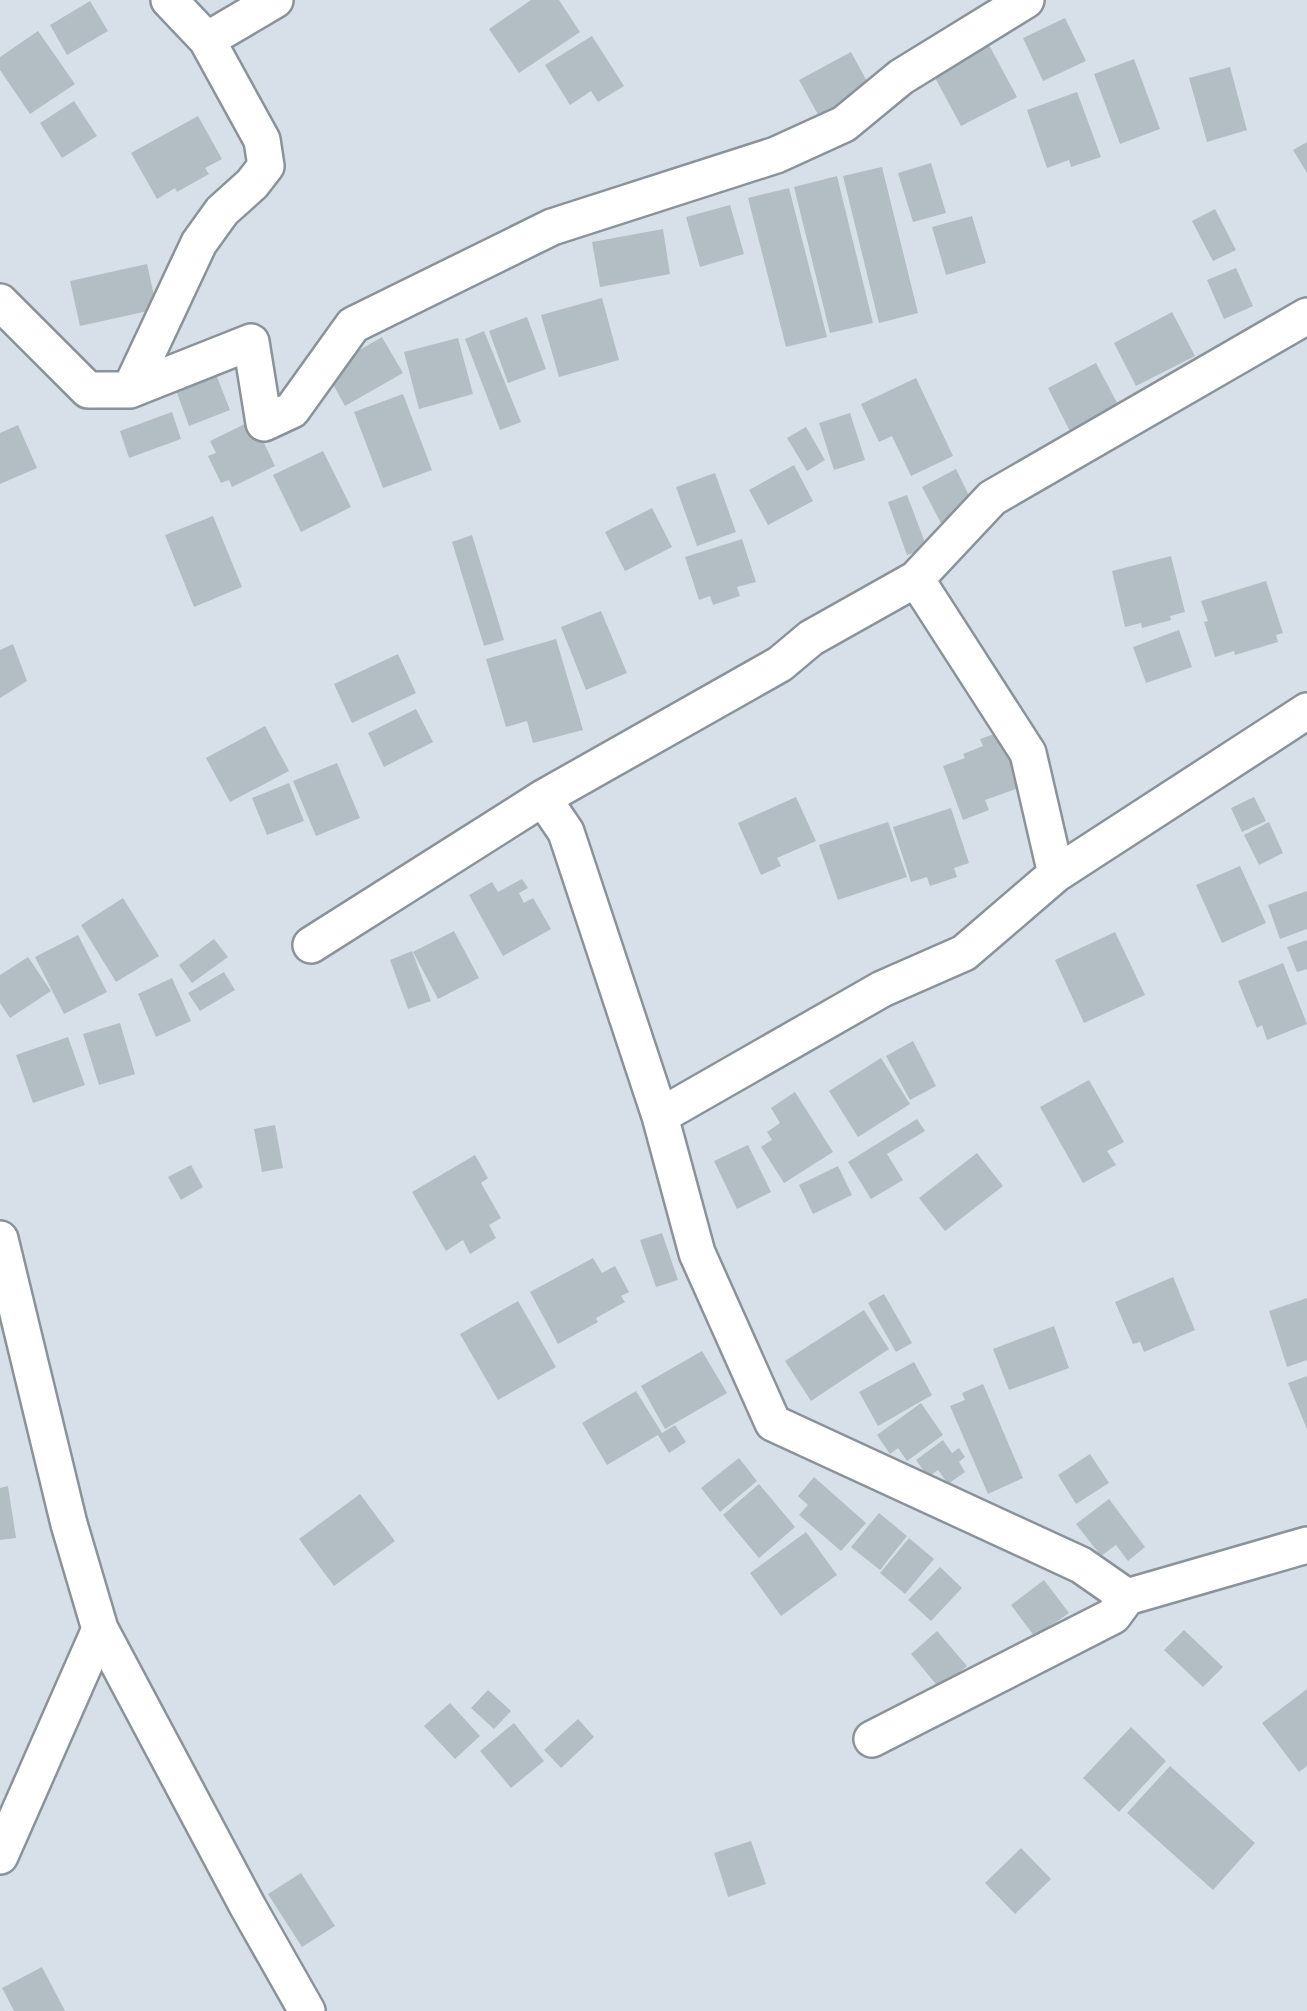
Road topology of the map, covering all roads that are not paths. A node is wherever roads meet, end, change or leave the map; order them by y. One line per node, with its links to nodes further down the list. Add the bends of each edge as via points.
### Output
1 (169, 0): 4 (street)
2 (275, 0): 4 (street)
3 (1026, 0): 7 (street, via 902,77 844,124 776,154 552,227 353,325 292,410 264,423 251,342)
4 (207, 40): 7 (street, via 262,140 266,166 199,242)
5 (0, 302): 7 (street, via 88,390)
6 (1307, 316): 8 (street, via 992,498)
7 (130, 390)
8 (916, 580): 10 (street); 11 (street, via 1028,753)
9 (1307, 712): 11 (street)
10 (543, 798): 12 (street); 13 (street, via 566,832)
11 (1056, 874): 13 (street, via 964,952 882,989)
12 (311, 946)
13 (660, 1116): 16 (street, via 698,1253 772,1423 1081,1565)
14 (0, 1238): 17 (street)
15 (1307, 1545): 16 (street)
16 (1127, 1597): 18 (street, via 1113,1616)
17 (100, 1628): 19 (street); 20 (street)
18 (872, 1738)
19 (0, 1856)
20 (308, 2011)

